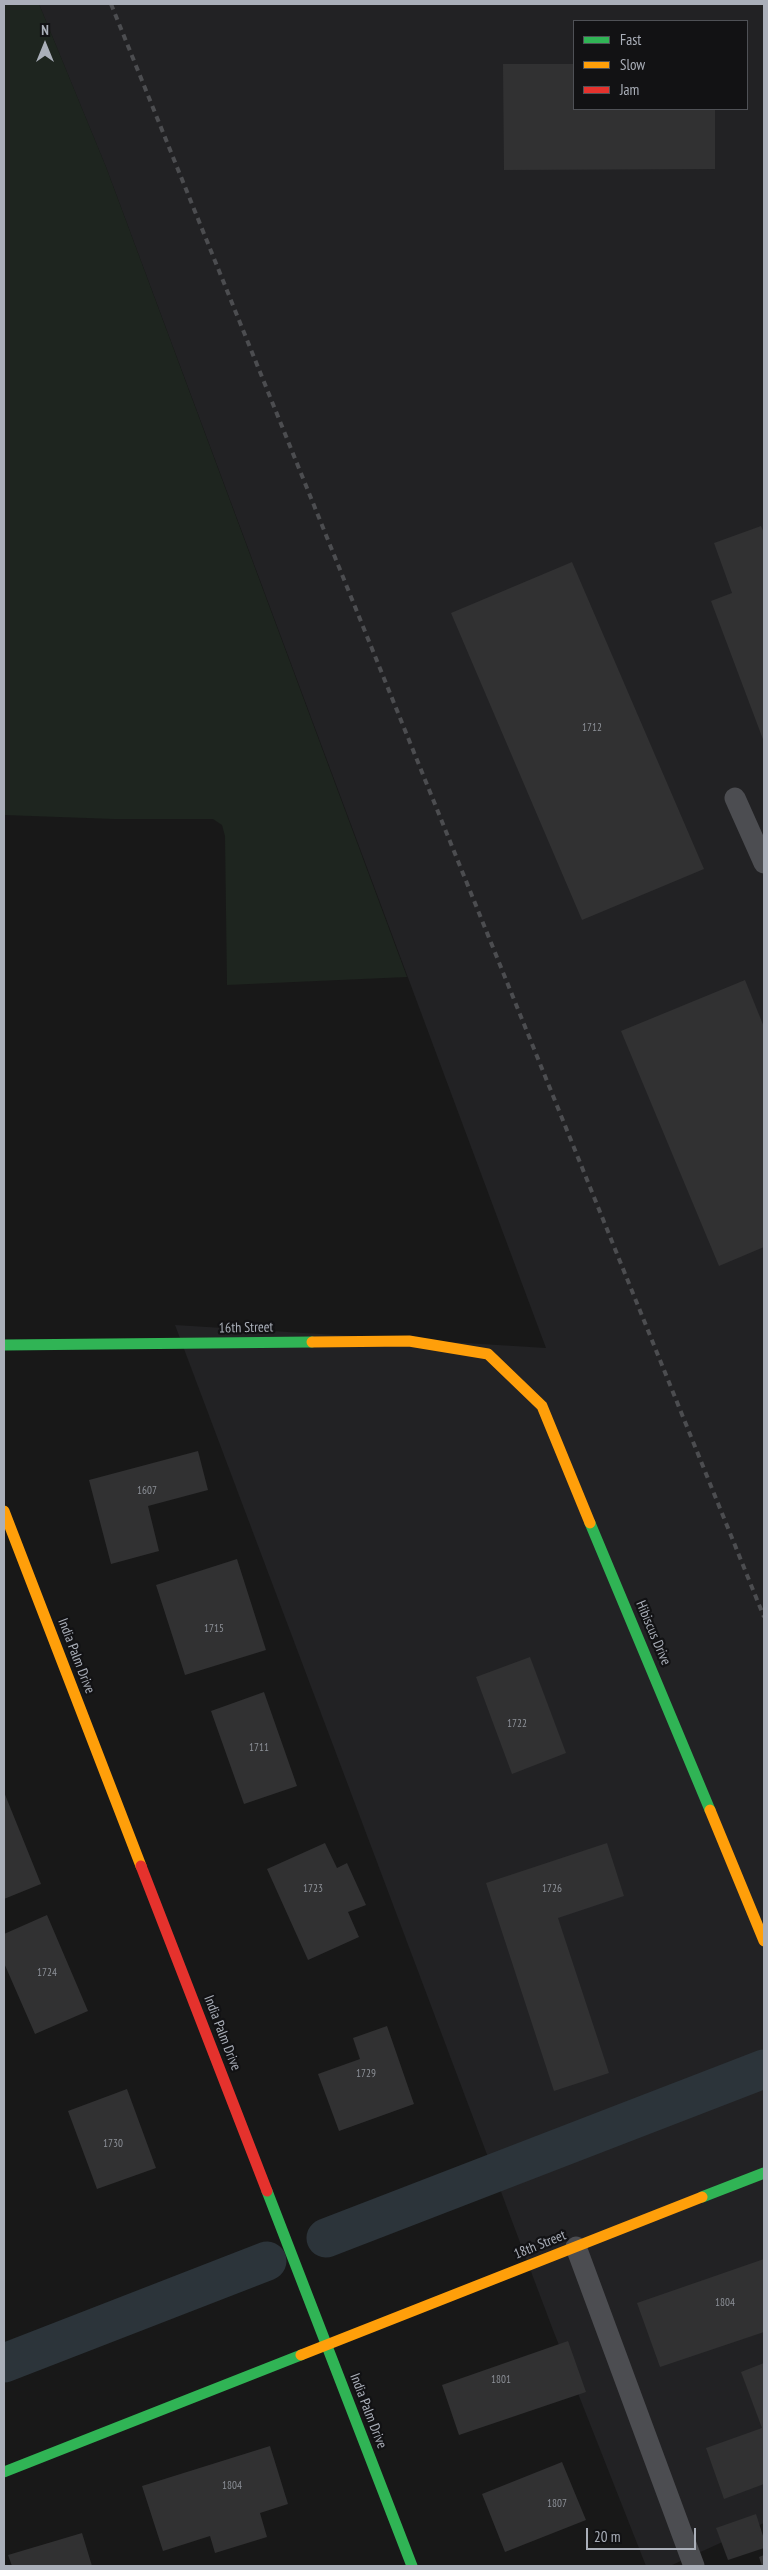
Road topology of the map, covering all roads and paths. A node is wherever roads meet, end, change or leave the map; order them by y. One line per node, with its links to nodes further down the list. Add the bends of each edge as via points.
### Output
1 (735, 798): 2 (lane)
2 (764, 863)
3 (4, 1345): 4 (street, 16th Street, via 409,1341)
4 (488, 1354): 6 (street, Hibiscus Drive, via 542,1406)
5 (4, 1511): 9 (street, India Palm Drive)
6 (764, 1941)
7 (764, 2173): 8 (street, 18th Street)
8 (576, 2247): 9 (street, 18th Street); 12 (lane)
9 (327, 2346): 10 (street, 18th Street); 11 (street, India Palm Drive)
10 (4, 2472)
11 (412, 2566)
12 (694, 2566)

